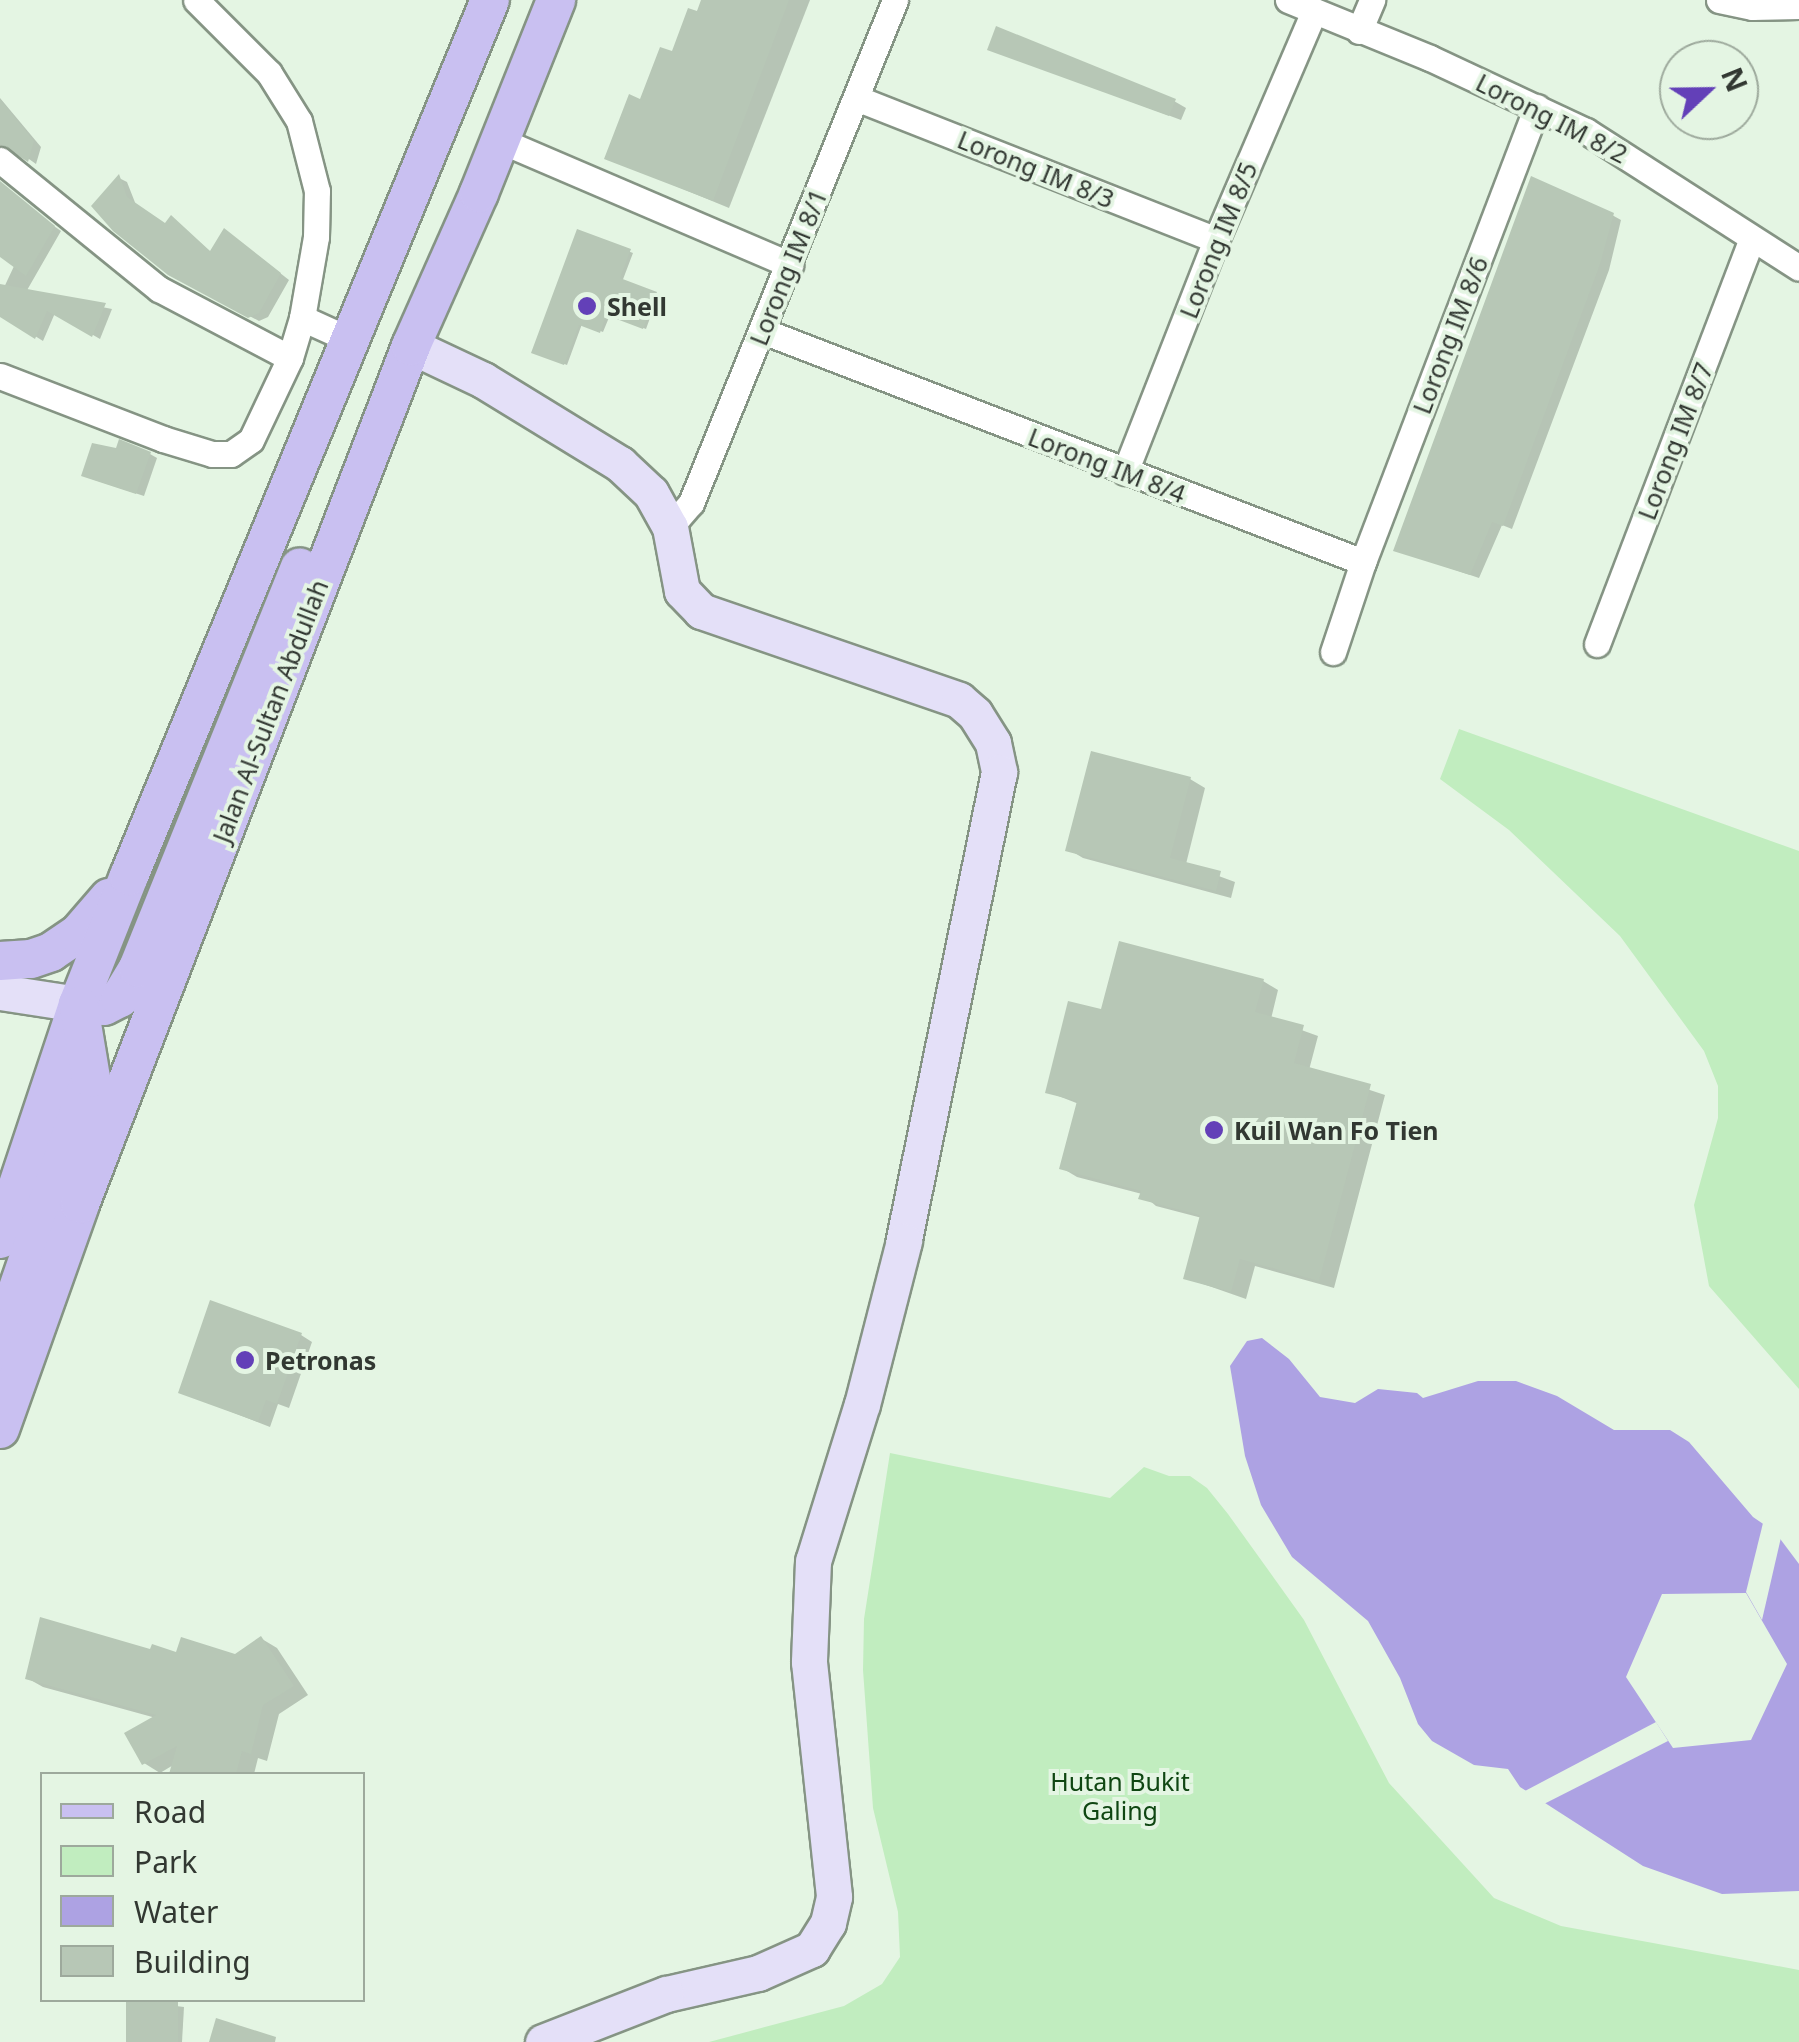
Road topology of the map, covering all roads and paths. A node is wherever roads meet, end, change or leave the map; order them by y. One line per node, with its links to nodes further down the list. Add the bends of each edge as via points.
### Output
1 (196, 0): 19 (street, via 270,73 299,121 313,162 316,237)
2 (490, 0): 21 (main road)
3 (556, 0): 13 (main road, Jalan Al-Sultan Abdullah)
4 (895, 0): 11 (street, Lorong IM 8/1)
5 (1288, 0): 9 (street, Lorong IM 8/2)
6 (1372, 0): 10 (street)
7 (1719, 0): 8 (street)
8 (1799, 6)
9 (1314, 11): 10 (street, Lorong IM 8/2); 16 (street, Lorong IM 8/5)
10 (1359, 30): 12 (street, Lorong IM 8/2)
11 (856, 98): 16 (street, Lorong IM 8/3); 17 (street, Lorong IM 8/1)
12 (1537, 107): 15 (street, Lorong IM 8/2, via 1631,158); 27 (street, Lorong IM 8/6)
13 (499, 140): 17 (street); 22 (main road, Jalan Al-Sultan Abdullah)
14 (0, 160): 23 (street, via 159,289)
15 (1752, 239): 18 (street, Lorong IM 8/2); 28 (street, Lorong IM 8/7)
16 (1216, 240): 25 (street, Lorong IM 8/5)
17 (790, 265): 20 (street, Lorong IM 8/1)
18 (1799, 268)
19 (302, 318): 21 (street); 23 (street)
20 (763, 331): 25 (street, Lorong IM 8/4); 26 (street, Lorong IM 8/1, via 691,503)
21 (352, 341): 30 (main road)
22 (412, 346): 26 (street, via 484,380 620,464 651,494); 33 (main road, via 311,541 138,968 120,998 104,1006); 36 (main road, Jalan Al-Sultan Abdullah, via 80,1204)
23 (290, 358): 24 (street, via 251,440 231,454 163,440)
24 (0, 376)
25 (1126, 472): 27 (street, Lorong IM 8/4)
26 (670, 528): 37 (street, via 682,591 701,611 959,700 993,743 999,772 904,1241 813,1560 809,1662 834,1897 828,1923 812,1949 758,1973 666,1994)
27 (1363, 562): 29 (street)
28 (1597, 644)
29 (1333, 652)
30 (129, 876): 31 (main road, via 78,934 52,952); 33 (main road)
31 (0, 960)
32 (0, 992): 33 (street)
33 (78, 1004): 34 (main road); 35 (main road, via 92,1078)
34 (0, 1240)
35 (0, 1354)
36 (0, 1429)
37 (543, 2042)

